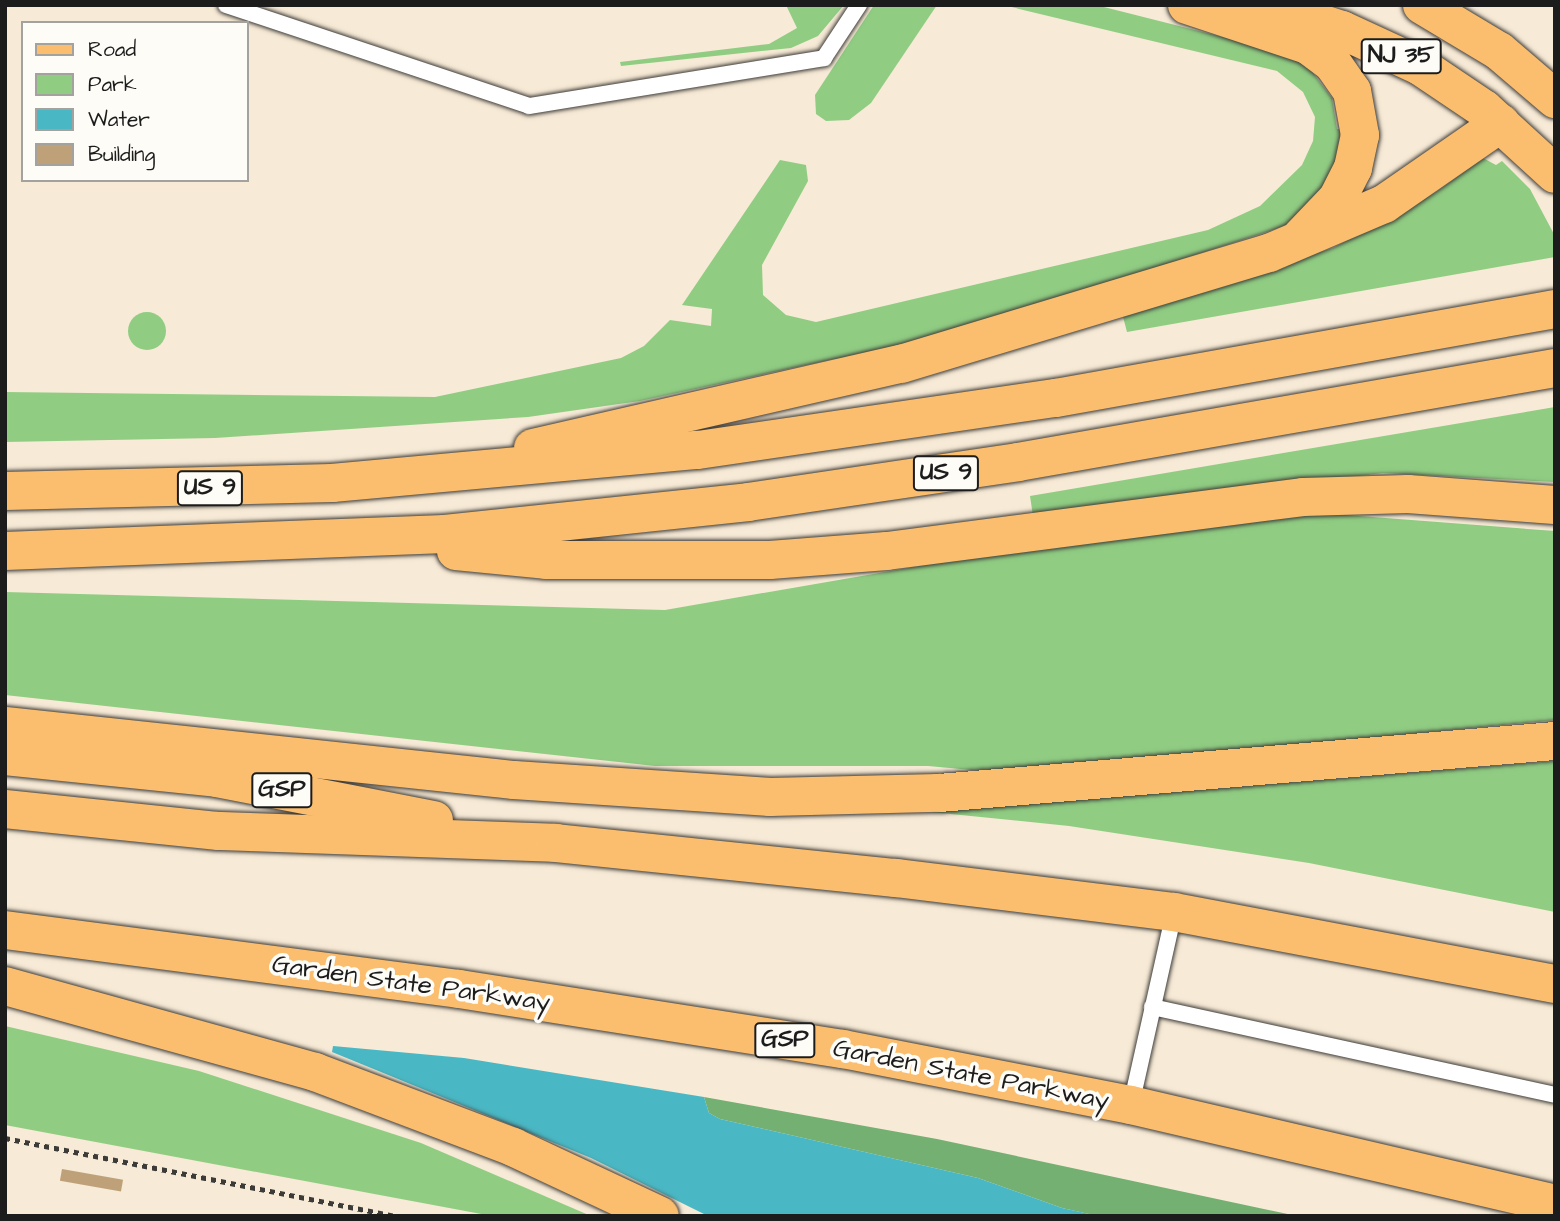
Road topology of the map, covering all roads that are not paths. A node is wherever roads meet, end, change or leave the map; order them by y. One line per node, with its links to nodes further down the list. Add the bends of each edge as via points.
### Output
1 (226, 5): 2 (lane, via 529,106 824,58)
2 (859, 5)
3 (1187, 5): 9 (main road, via 1308,44 1333,64 1352,90 1360,135 1353,167 1328,211)
4 (1264, 5): 7 (main road, NJ 35, via 1396,54)
5 (1422, 5): 6 (main road, via 1499,51)
6 (1552, 96): 7 (main road)
7 (1501, 123): 8 (main road, NJ 35); 9 (main road, via 1384,204)
8 (1555, 174)
9 (1291, 246): 14 (main road, via 901,364)
10 (1555, 293): 12 (main road)
11 (1555, 309): 12 (main road, US 9)
12 (1484, 322): 14 (main road, US 9, via 872,426 685,452)
13 (1548, 369): 17 (main road, US 9, via 839,490 544,526)
14 (415, 478): 15 (main road, US 9, via 175,490)
15 (5, 491)
16 (1555, 505): 17 (main road, via 1408,494 1303,497 887,551 770,560 546,560)
17 (345, 540): 18 (main road, US 9)
18 (5, 551)
19 (5, 726): 20 (main road, via 514,780 770,797 952,792)
20 (1555, 741)
21 (5, 756): 23 (main road, GSP, via 217,778)
22 (5, 809): 23 (main road, GSP, via 219,831)
23 (556, 843): 24 (main road, GSP)
24 (1174, 912): 26 (main road, GSP, via 1375,946); 28 (lane)
25 (5, 930): 30 (main road, Garden State Parkway / GSP, via 666,1020)
26 (1555, 984)
27 (5, 986): 32 (main road, via 315,1072 513,1147)
28 (1152, 1007): 29 (lane); 30 (lane)
29 (1555, 1095)
30 (1130, 1105): 31 (main road, Garden State Parkway / GSP)
31 (1555, 1204)
32 (660, 1216)

